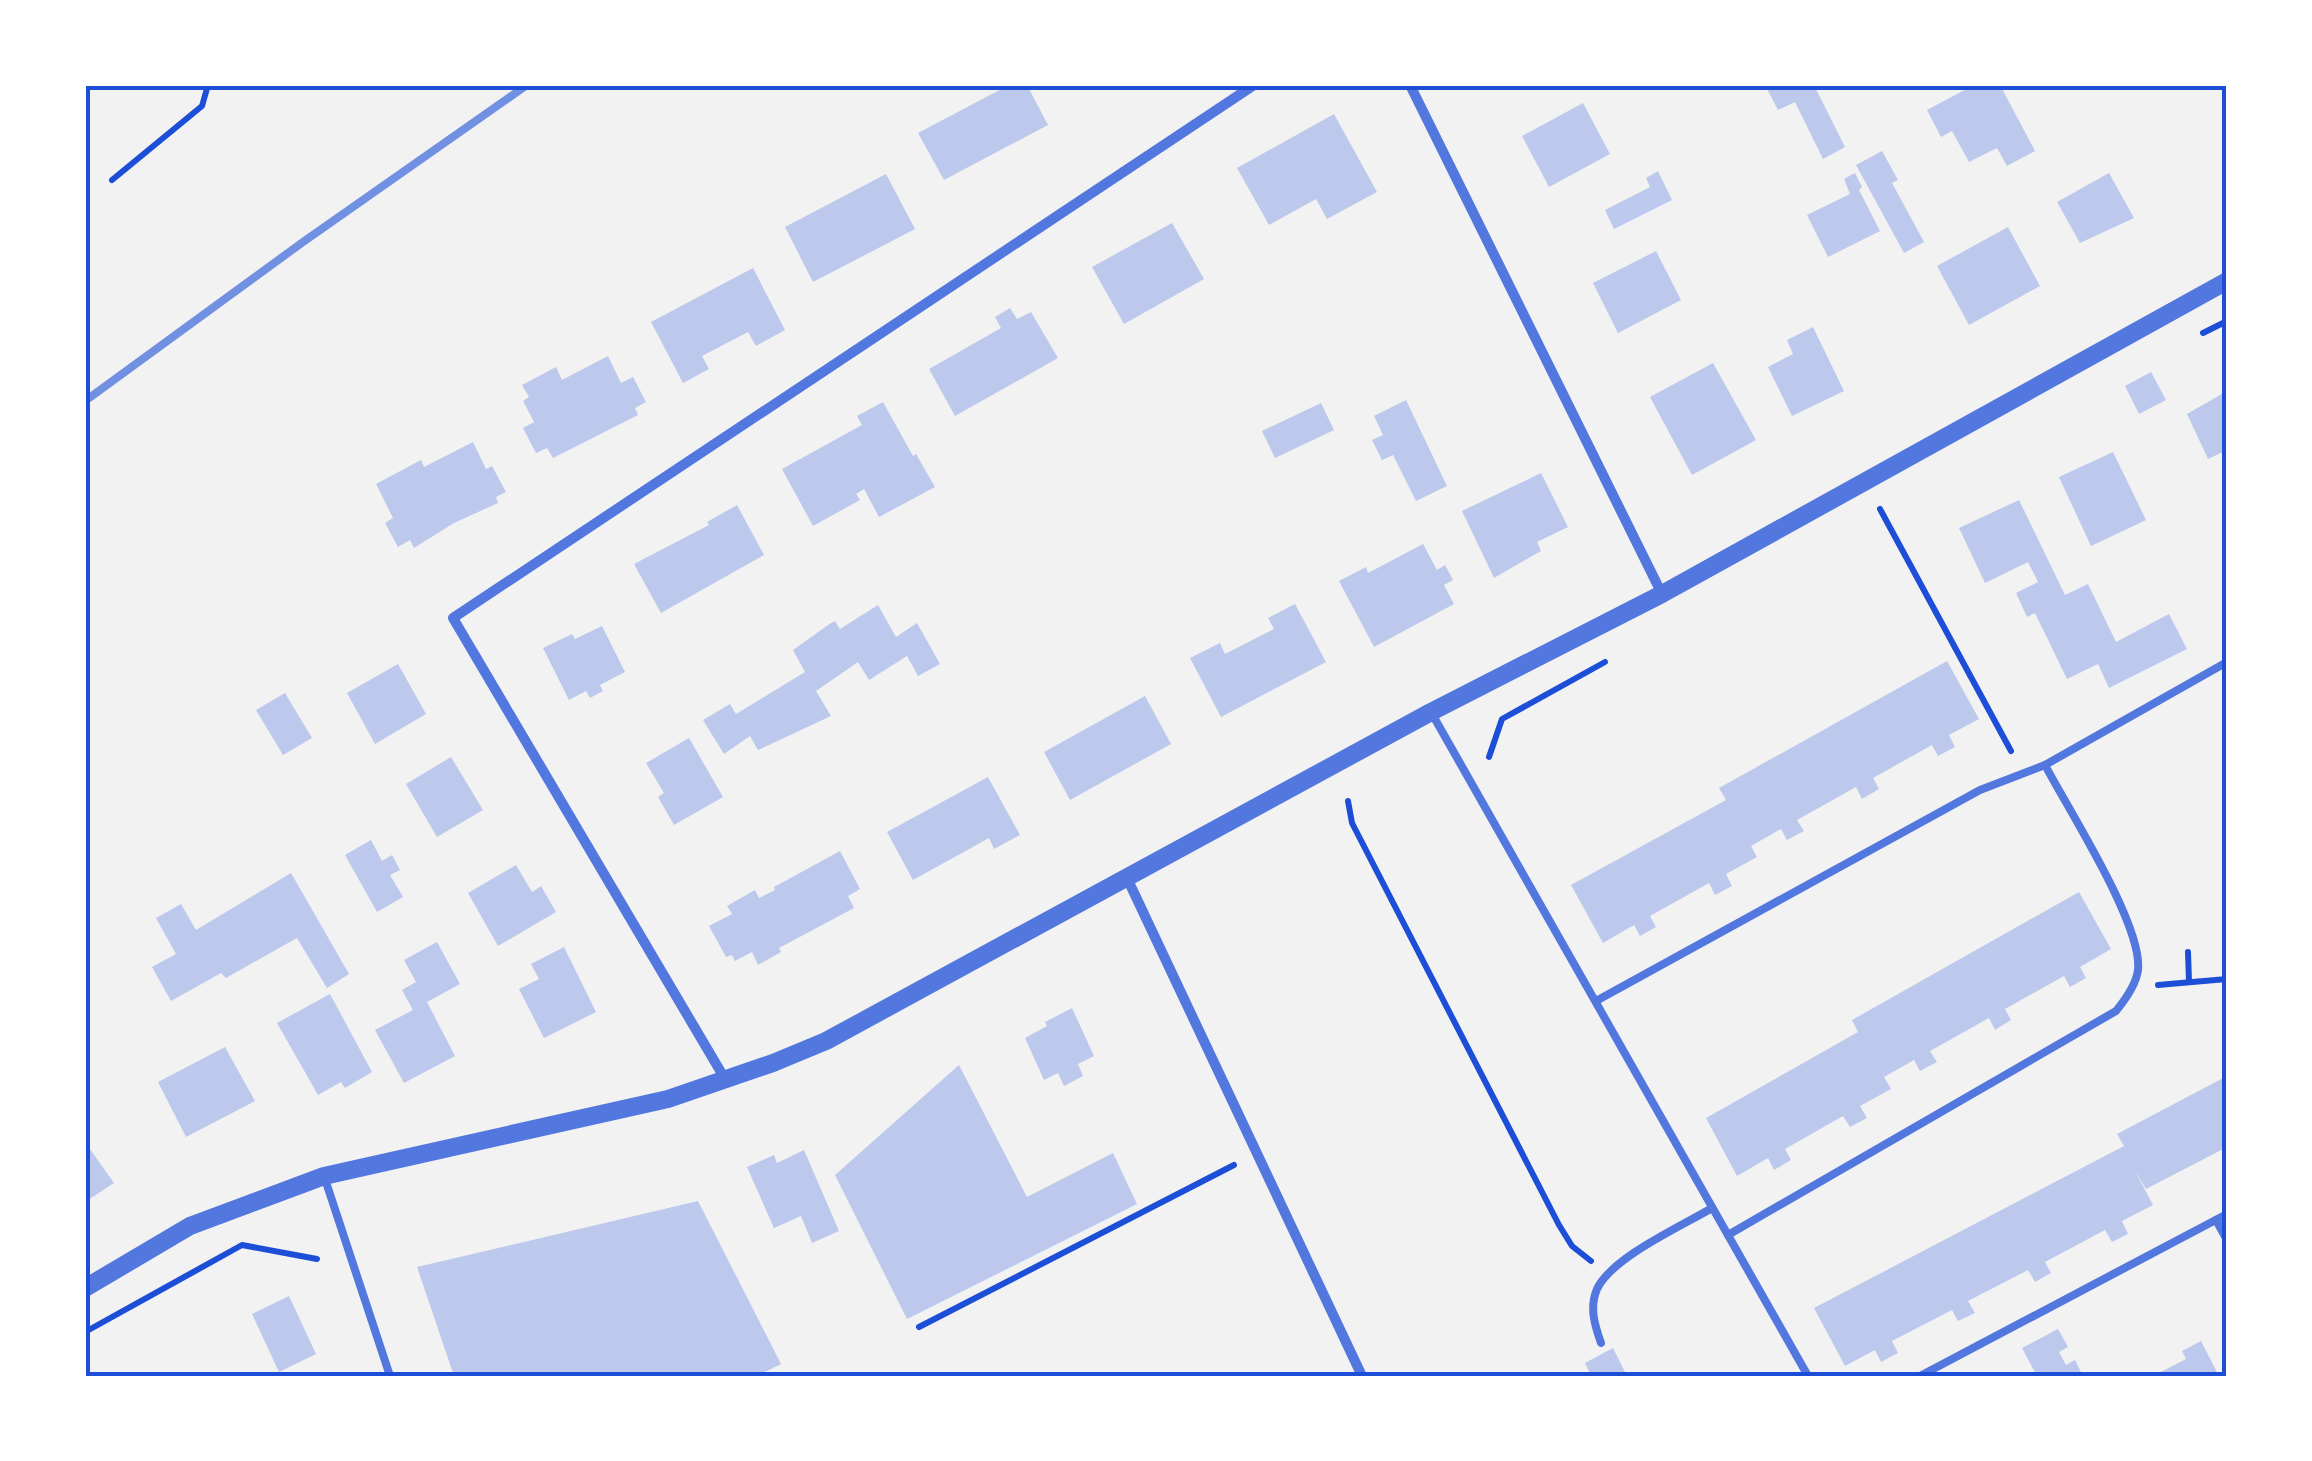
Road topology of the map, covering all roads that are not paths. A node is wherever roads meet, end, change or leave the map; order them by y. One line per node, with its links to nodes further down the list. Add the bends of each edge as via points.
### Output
1 (1254, 85): 10 (street, via 452,618)
2 (1410, 85): 4 (street)
3 (2227, 281): 4 (street)
4 (1662, 594): 6 (street)
5 (2227, 662): 7 (lane)
6 (1431, 712): 8 (street); 9 (lane)
7 (2045, 765): 9 (lane, via 1980,790); 15 (lane, via 2131,928 2138,970 2132,987 2116,1010)
8 (1127, 878): 10 (street, via 826,1040); 20 (street)
9 (1596, 1001): 12 (lane)
10 (725, 1080): 11 (street, via 668,1099)
11 (324, 1176): 17 (street, via 190,1226); 19 (lane)
12 (1712, 1208): 15 (lane); 18 (lane, via 1608,1274 1593,1306)
13 (2227, 1214): 14 (lane)
14 (2216, 1220): 16 (lane); 22 (lane)
15 (1728, 1235): 21 (lane)
16 (2227, 1240)
17 (85, 1288)
18 (1601, 1343)
19 (390, 1376)
20 (1362, 1376)
21 (1808, 1376)
22 (1920, 1376)

